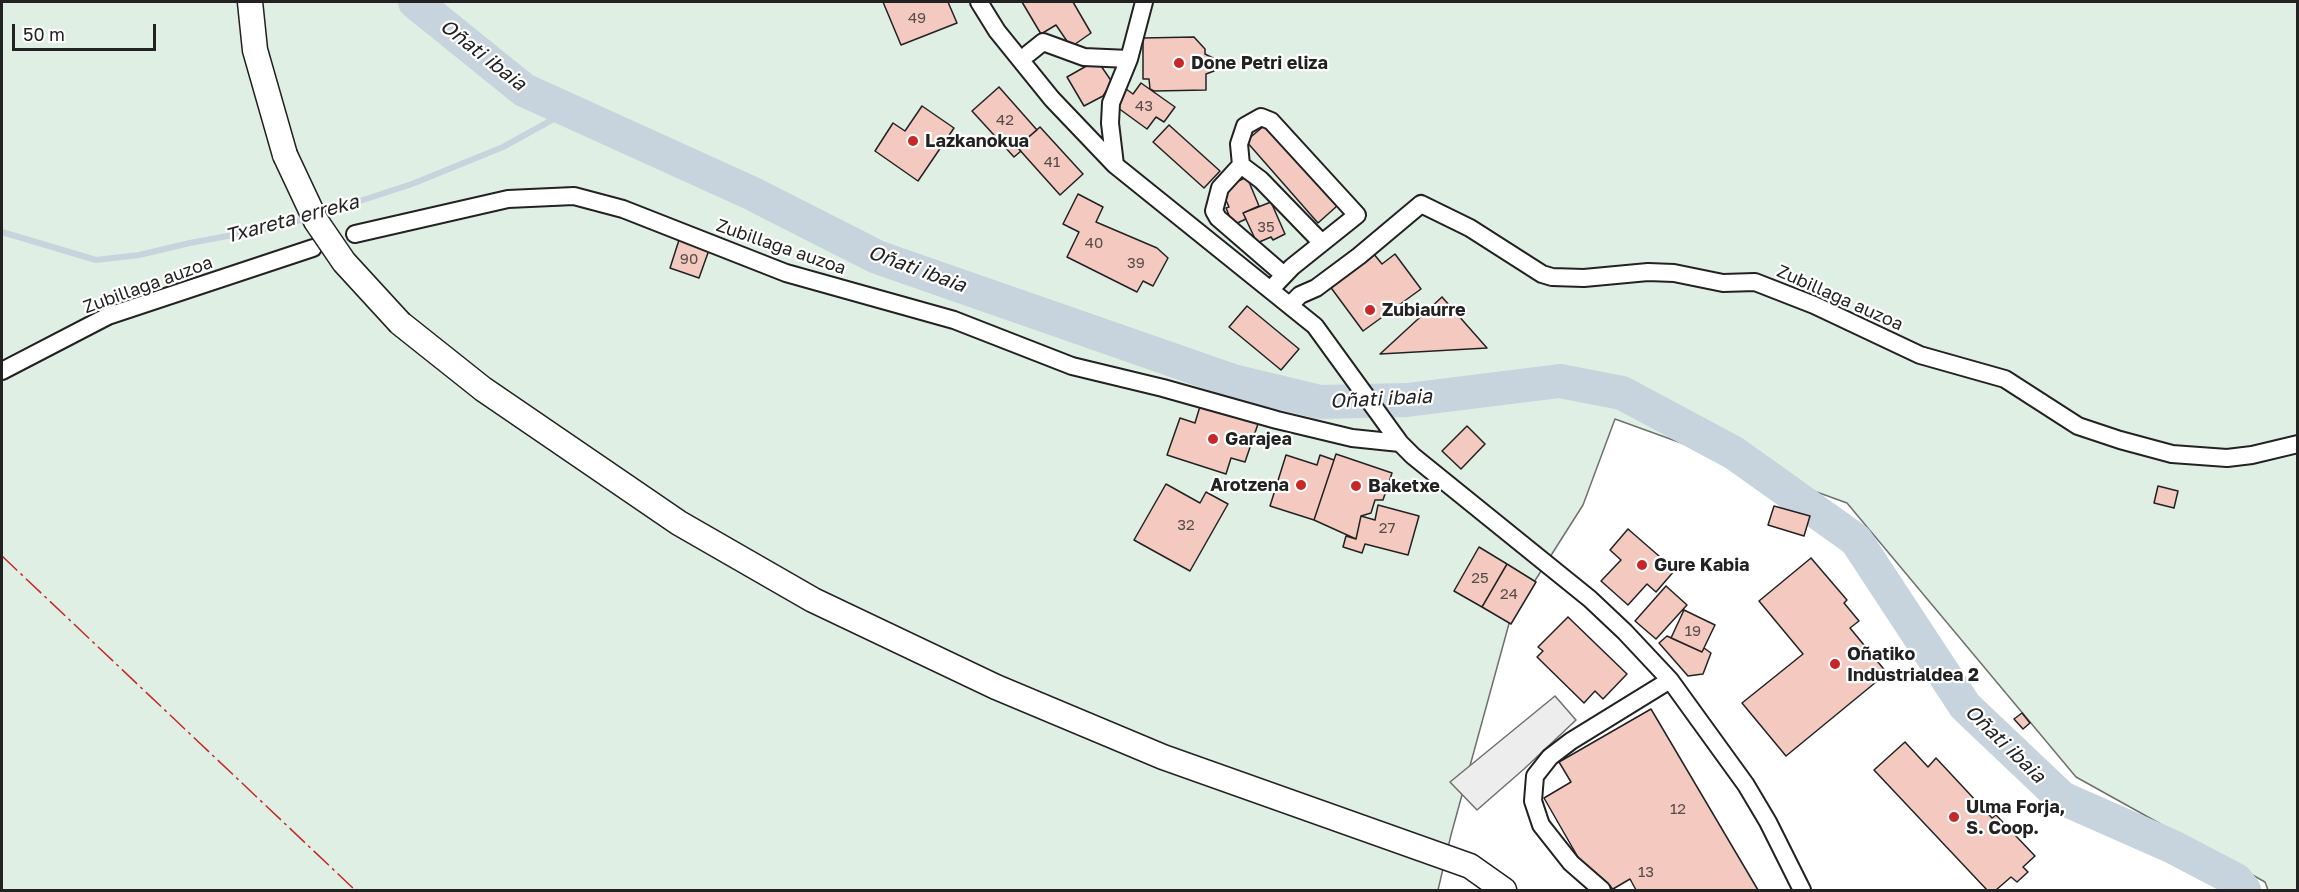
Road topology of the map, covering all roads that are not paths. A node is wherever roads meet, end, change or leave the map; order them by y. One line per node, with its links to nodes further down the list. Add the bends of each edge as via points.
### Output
1 (250, 2): 18 (main road, bridge, via 255,50 285,155 316,221 344,262 400,323 483,389 679,523 813,600 996,687 1163,757 1470,866)
2 (978, 2): 6 (street, via 1052,99)
3 (1144, 2): 5 (street)
4 (1028, 54): 5 (street, via 1043,42 1084,57)
5 (1129, 59): 6 (street, via 1111,103)
6 (1115, 165): 12 (street)
7 (1241, 165): 9 (street, via 1261,180); 9 (street, via 1239,144 1245,126 1261,117 1271,121 1358,215); 11 (street, via 1220,188 1214,211)
8 (356, 234): 15 (street, Zubillaga auzoa, via 508,199 574,196 623,209 786,273 954,320 1072,366 1352,438)
9 (1322, 243): 11 (street)
10 (314, 248): 14 (street, Zubillaga auzoa, via 108,316)
11 (1284, 275): 12 (street)
12 (1271, 289): 13 (street)
13 (1290, 305): 15 (street, via 1315,326); 16 (street, Zubillaga auzoa, via 1359,256 1421,204 1552,277 1648,272 1723,283 1755,282 1920,355 2005,379 2078,426 2120,440 2172,454 2227,458)
14 (2, 371)
15 (1400, 443): 17 (street, via 1590,599)
16 (2298, 444)
17 (1670, 680): 19 (street, via 1571,741 1550,757 1535,776 1533,801 1541,825 1571,863); 20 (street, via 1746,785)
18 (1504, 891)
19 (1602, 891)
20 (1802, 891)

